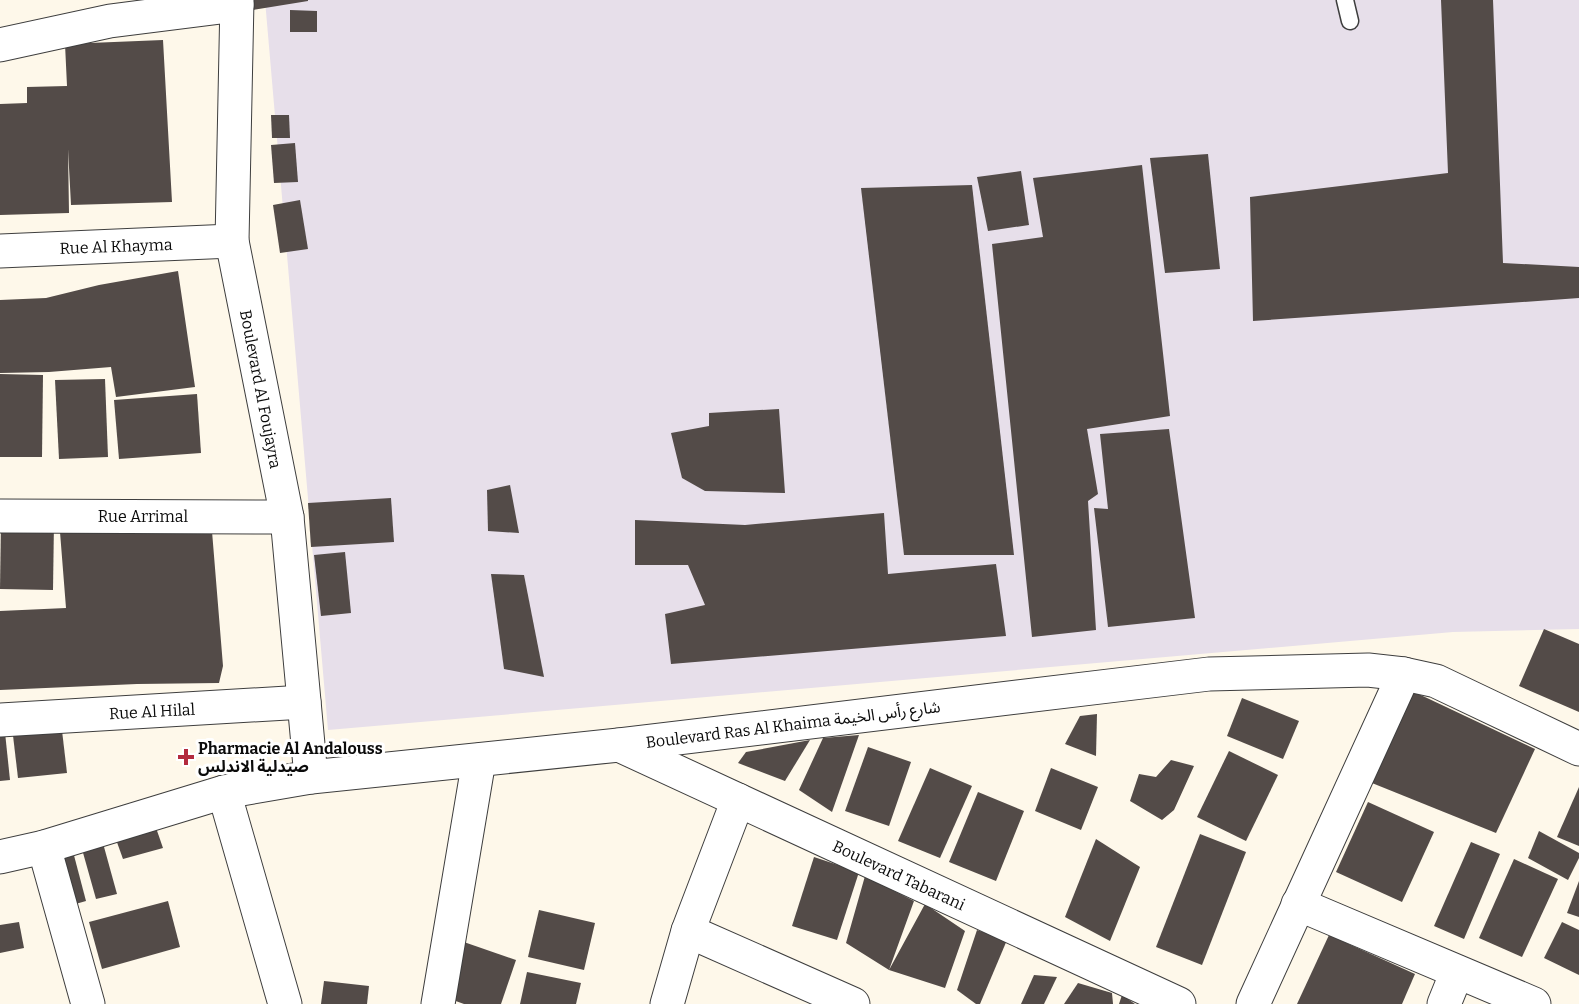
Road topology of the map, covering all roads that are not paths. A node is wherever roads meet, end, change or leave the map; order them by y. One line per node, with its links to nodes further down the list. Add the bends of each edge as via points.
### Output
1 (1345, 0): 4 (lane)
2 (237, 3): 3 (street); 6 (street, Boulevard Al Foujayra)
3 (107, 10): 5 (street)
4 (1350, 21)
5 (0, 45)
6 (232, 241): 7 (street, Rue Al Khayma); 9 (street, Boulevard Al Foujayra)
7 (0, 251)
8 (0, 516): 9 (street, Rue Arrimal)
9 (287, 516): 11 (street, Boulevard Al Foujayra)
10 (1404, 674): 13 (street, Boulevard Ras Al Khaima شارع رأس الخيمة, via 1368,669 1209,674); 14 (street, Boulevard Ras Al Khaima شارع رأس الخيمة, via 1436,681); 21 (street)
11 (304, 702): 12 (street, Rue Al Hilal); 16 (street, Boulevard Al Foujayra)
12 (0, 720)
13 (619, 745): 15 (street, Boulevard Ras Al Khaima شارع رأس الخيمة); 18 (street, Boulevard Tabarani)
14 (1579, 749)
15 (479, 760): 16 (street, Boulevard Ras Al Khaima شارع رأس الخيمة); 26 (street)
16 (311, 777): 17 (street, Boulevard Ras Al Khaima شارع رأس الخيمة)
17 (224, 792): 19 (street, Boulevard Ras Al Khaima شارع رأس الخيمة); 25 (street)
18 (738, 800): 22 (street); 29 (street, Boulevard Tabarani)
19 (44, 847): 20 (street, Boulevard Ras Al Khaima شارع رأس الخيمة); 24 (street)
20 (0, 857)
21 (1298, 904): 23 (street); 30 (street)
22 (688, 931): 27 (street); 28 (street)
23 (1457, 972): 31 (street); 32 (street)
24 (88, 1004)
25 (285, 1004)
26 (438, 1004)
27 (667, 1004)
28 (853, 1004)
29 (1179, 1004)
30 (1253, 1004)
31 (1444, 1004)
32 (1534, 1004)

